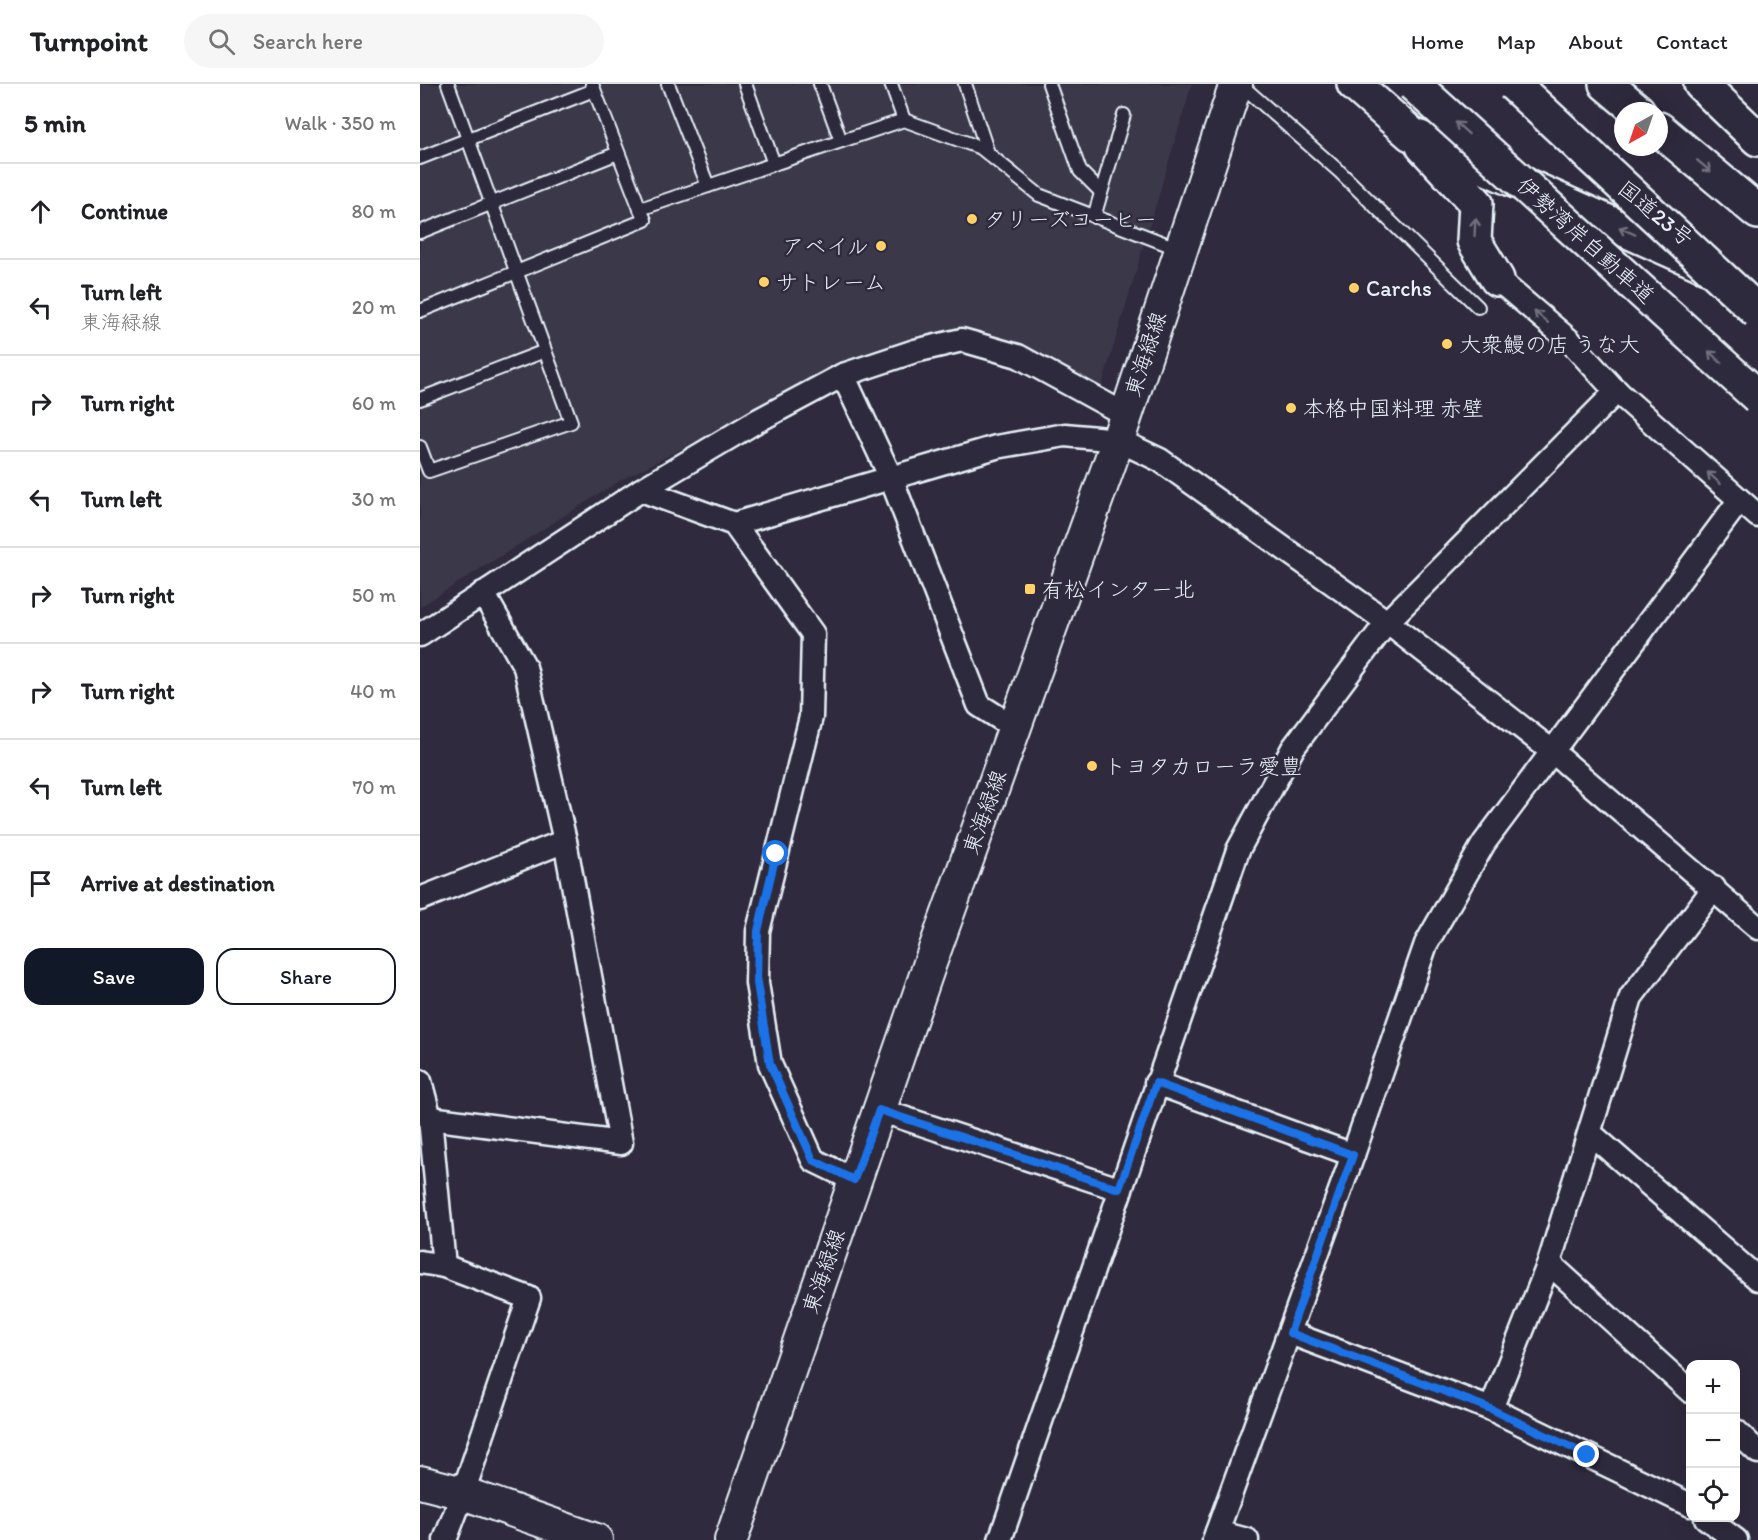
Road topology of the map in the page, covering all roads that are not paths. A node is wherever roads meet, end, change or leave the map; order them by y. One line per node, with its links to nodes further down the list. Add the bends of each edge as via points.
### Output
1 (448, 84): 23 (lane)
2 (668, 84): 29 (lane)
3 (744, 84): 28 (lane)
4 (820, 84): 24 (lane)
5 (891, 84): 19 (lane)
6 (965, 84): 26 (lane)
7 (1049, 84): 30 (lane, via 1080,171)
8 (1236, 84): 36 (main road, 東海緑線)
9 (1240, 84): 40 (lane, via 1340,172)
10 (1354, 84): 20 (highway)
11 (1413, 84): 46 (highway, 伊勢湾岸自動車道, one-way to 11, bridge)
12 (1499, 84): 39 (highway, 国道23号)
13 (1513, 84): 42 (highway, bridge)
14 (1606, 84): 17 (highway)
15 (1701, 84): 22 (highway)
16 (593, 87): 23 (lane); 25 (lane)
17 (1627, 102)
18 (1124, 115): 30 (lane)
19 (904, 120): 24 (lane); 26 (lane)
20 (1411, 134): 38 (highway, one-way to 20, via 1474,241 1476,203); 39 (highway, one-way to 20)
21 (1668, 137): 33 (highway, one-way to 33)
22 (1758, 139)
23 (468, 140): 27 (lane); 31 (lane)
24 (840, 141): 28 (lane)
25 (618, 153): 31 (lane); 32 (lane)
26 (988, 153): 34 (lane, via 1039,195)
27 (420, 158)
28 (774, 164): 29 (lane)
29 (708, 186): 32 (lane)
30 (1101, 192): 34 (lane)
31 (492, 205): 35 (lane); 37 (lane)
32 (640, 209): 37 (lane, via 645,220)
33 (1758, 212)
34 (1094, 217): 36 (lane)
35 (420, 232)
36 (1179, 249): 48 (main road, 東海緑線)
37 (517, 274): 41 (lane); 43 (lane)
38 (1497, 279): 45 (street, one-way to 38, via 1570,341)
39 (1748, 289)
40 (1478, 307)
41 (420, 311)
42 (1758, 312)
43 (545, 351): 47 (lane); 49 (lane, via 571,422 429,471)
44 (843, 375): 48 (street, via 962,340 1018,356); 50 (street); 51 (street)
45 (1617, 391): 52 (street, one-way to 45); 56 (street)
46 (1758, 398)
47 (420, 399)
48 (1122, 428): 50 (street, via 996,447); 56 (street, via 1160,460); 58 (main road, 東海緑線)
49 (420, 447)
50 (891, 478): 54 (street); 58 (street, via 979,705)
51 (641, 490): 54 (street); 55 (street)
52 (1739, 501): 53 (street); 59 (street)
53 (1758, 516)
54 (734, 524): 70 (street, via 813,634 811,717 758,931 757,983 770,1064 813,1160)
55 (483, 593): 57 (street); 60 (street, via 525,667)
56 (1387, 622): 59 (street); 65 (street, via 1293,748 1238,850)
57 (420, 635)
58 (1015, 728): 66 (main road, 東海緑線)
59 (1553, 752): 61 (street); 69 (street, via 1484,843 1426,944)
60 (565, 841): 62 (street); 67 (street, via 621,1143)
61 (1714, 888): 63 (street); 68 (street, via 1630,997)
62 (420, 899)
63 (1758, 928)
64 (420, 1081): 67 (street)
65 (1156, 1083): 69 (street); 71 (street)
66 (879, 1110): 70 (main road, 東海緑線); 71 (street)
67 (430, 1118): 74 (street)
68 (1590, 1133): 73 (street); 75 (street)
69 (1353, 1155): 76 (street)
70 (854, 1180): 88 (main road, 東海緑線)
71 (1119, 1189): 89 (street)
72 (420, 1262): 74 (street)
73 (1549, 1263): 77 (street); 78 (street)
74 (444, 1266): 82 (street, via 529,1298)
75 (1758, 1279)
76 (1290, 1333): 78 (street); 85 (street)
77 (1686, 1387)
78 (1491, 1409): 83 (street)
79 (1740, 1435): 80 (street)
80 (1758, 1452)
81 (420, 1482): 82 (main road)
82 (463, 1493): 86 (street); 87 (main road)
83 (1686, 1503)
84 (1711, 1522): 91 (street)
85 (1216, 1536): 90 (street)
86 (445, 1540)
87 (597, 1540)
88 (731, 1540)
89 (1000, 1540)
90 (1248, 1540)
91 (1736, 1540)

